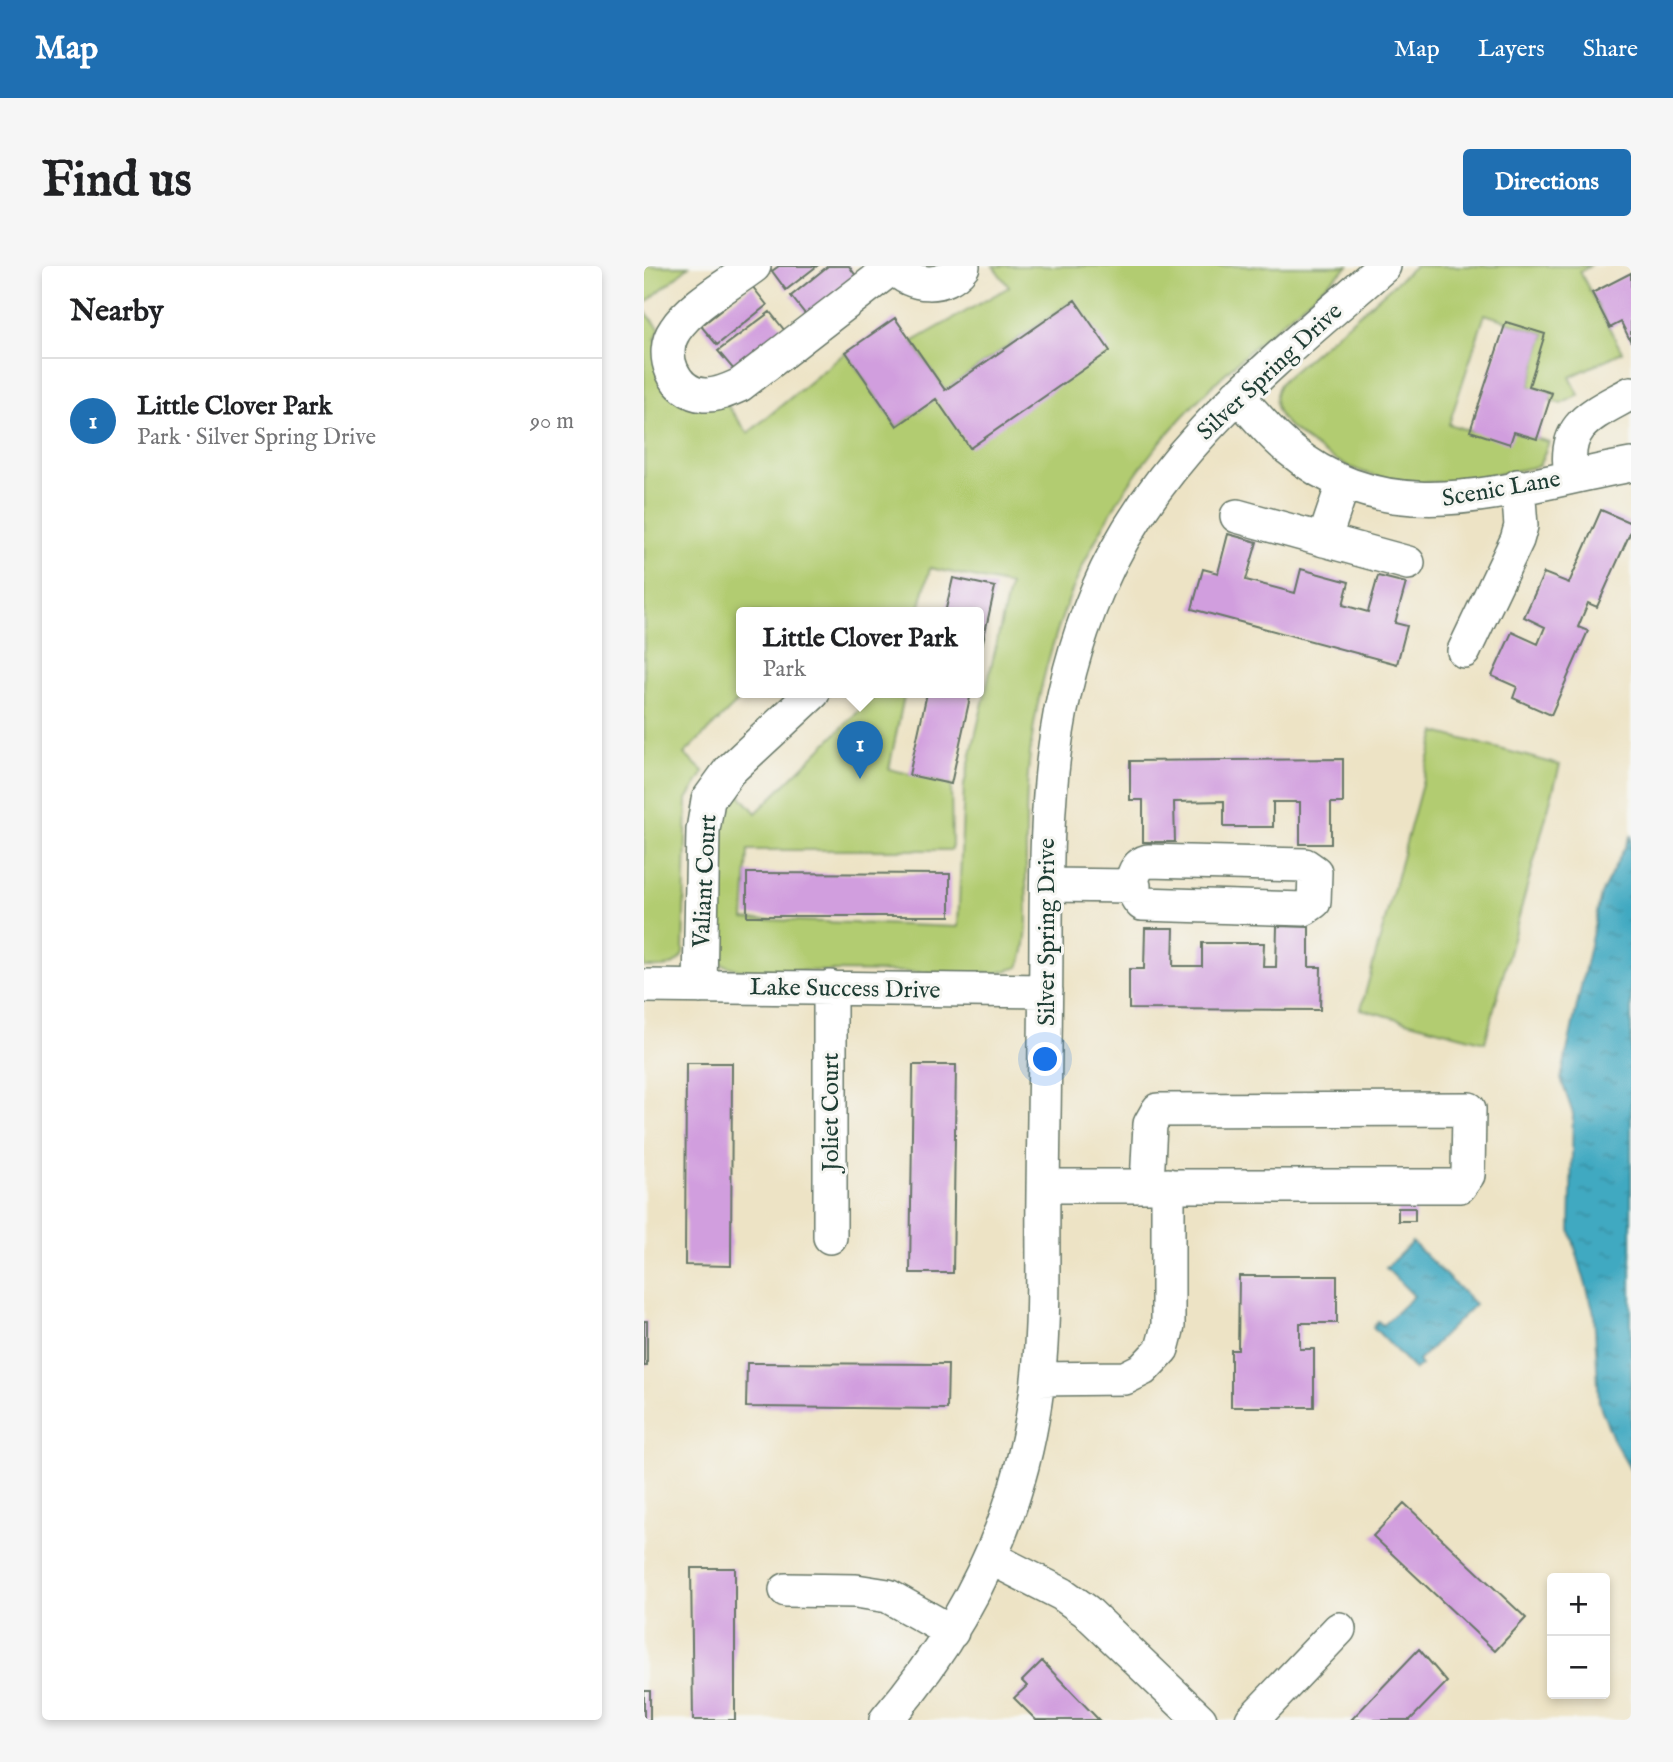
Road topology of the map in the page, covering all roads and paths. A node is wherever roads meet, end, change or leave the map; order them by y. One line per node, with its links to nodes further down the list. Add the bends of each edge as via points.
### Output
1 (753, 266): 4 (street, via 681,321 672,333 666,354 673,374 686,389 703,395 740,385)
2 (963, 266): 4 (street, via 952,277 933,283 910,279)
3 (1384, 266): 6 (street, Silver Spring Drive)
4 (892, 267)
5 (1631, 393): 8 (street, via 1580,423 1570,449)
6 (1237, 395): 9 (street, Scenic Lane, via 1288,449); 16 (street, Silver Spring Drive, via 1201,432 1135,520 1098,587 1060,702 1049,775)
7 (1631, 464): 8 (street, Scenic Lane)
8 (1571, 475): 10 (street, Scenic Lane)
9 (1343, 484): 10 (street, Scenic Lane, via 1422,501 1452,500); 12 (street)
10 (1518, 486): 14 (street, via 1521,526 1517,540)
11 (1237, 516): 12 (street)
12 (1324, 540): 13 (street)
13 (1408, 563)
14 (1464, 651)
15 (808, 698): 19 (street, Valiant Court, via 729,771 708,800 703,830)
16 (1047, 885): 17 (street); 21 (street, Silver Spring Drive)
17 (1133, 886): 17 (street, via 1137,900 1148,906 1304,909 1316,896 1315,872 1299,864 1148,861 1137,868)
18 (644, 986): 19 (street, Lake Success Drive)
19 (699, 986): 20 (street, Lake Success Drive)
20 (830, 987): 21 (street, Lake Success Drive); 24 (street, Joliet Court)
21 (1046, 991): 23 (street, Silver Spring Drive)
22 (1157, 1184): 22 (street, via 1460,1186 1468,1175 1469,1109 1158,1110 1150,1124); 23 (street); 25 (street, via 1168,1326 1161,1349 1143,1369 1125,1378)
23 (1043, 1186): 25 (street, Silver Spring Drive)
24 (830, 1237)
25 (1038, 1379): 26 (street, Silver Spring Drive, via 1014,1497)
26 (991, 1558): 29 (street, Silver Spring Drive); 31 (street, via 1086,1611)
27 (786, 1590): 29 (street, via 888,1596)
28 (1339, 1629): 32 (street)
29 (952, 1632): 30 (street, Silver Spring Drive)
30 (886, 1720)
31 (1200, 1720)
32 (1252, 1720)

